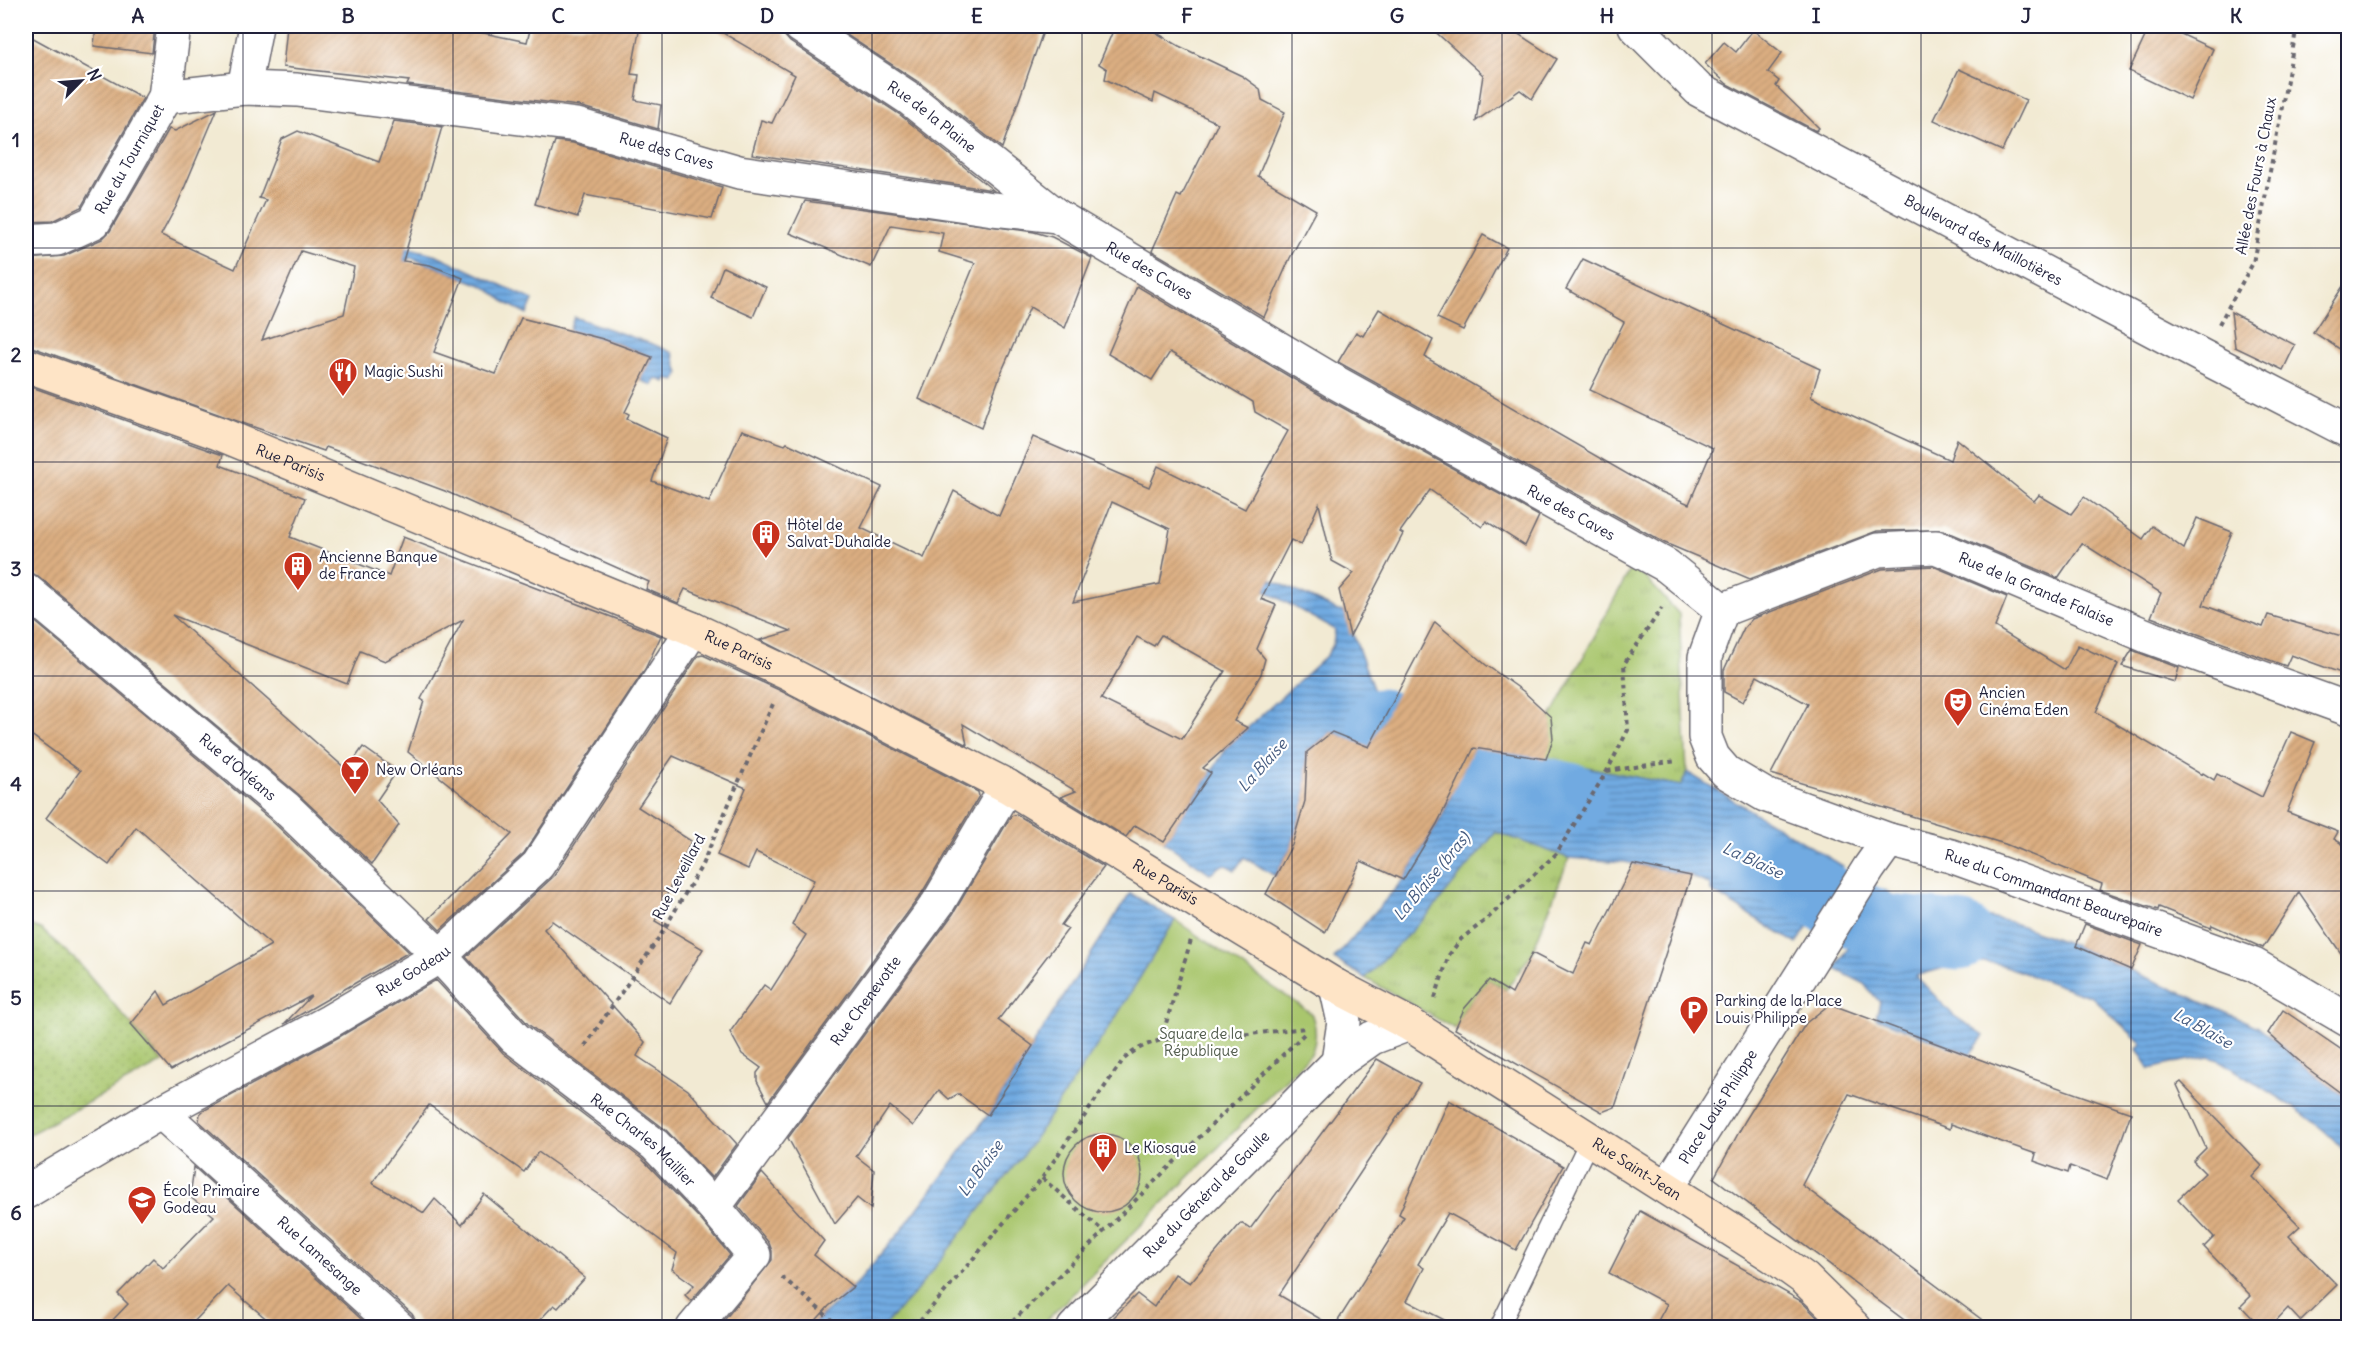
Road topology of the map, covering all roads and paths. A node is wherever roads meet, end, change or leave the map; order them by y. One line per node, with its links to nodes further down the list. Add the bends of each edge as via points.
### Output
1 (174, 26): 7 (street)
2 (256, 26): 6 (street)
3 (800, 26): 8 (street, Rue de la Plaine, via 910,99)
4 (1635, 26): 10 (street, Boulevard des Maillotières, via 1699,90)
5 (2297, 26): 10 (path, Allée des Fours à Chaux, via 2253,263)
6 (244, 88): 7 (street, Rue des Caves); 8 (street, Rue des Caves, via 297,90 577,125 739,172)
7 (165, 97): 9 (street, Rue du Tourniquet, via 94,222 57,238)
8 (1057, 216): 13 (street, Rue des Caves, via 1337,383 1667,566)
9 (26, 241)
10 (2202, 356): 12 (street, Boulevard des Maillotières)
11 (26, 365): 16 (main road, Rue Parisis, via 218,433)
12 (2349, 431)
13 (1682, 578): 15 (street, Rue des Caves); 20 (path, via 1624,664 1628,730)
14 (26, 590): 24 (street, Rue d'Orléans, via 286,808)
15 (1722, 610): 18 (street, Rue de la Grande Falaise, via 1878,550 1936,547 2149,637); 19 (street, via 1705,657 1705,737)
16 (693, 629): 17 (main road, Rue Parisis); 24 (street, Rue Godeau, via 538,865)
17 (787, 674): 21 (main road, Rue Parisis); 30 (path, Rue Leveillard, via 701,867 660,936)
18 (2349, 709)
19 (1713, 757): 20 (path); 22 (street, via 1726,772 1765,795)
20 (1607, 771): 27 (path, via 1556,854 1461,939 1449,956 1433,1004)
21 (1007, 786): 23 (main road, Rue Parisis); 36 (street, Rue Chenevotte, via 938,903)
22 (1889, 840): 26 (street, Rue du Commandant Beaurepaire, via 1951,855 2254,964); 34 (street, Place Louis Philippe)
23 (1202, 903): 25 (main road, Rue Parisis); 28 (path)
24 (440, 956): 30 (street, Rue Charles Maillier, via 515,1038); 31 (street, Rue Godeau, via 330,1021)
25 (1336, 986): 27 (main road, Rue Parisis); 29 (street, via 1344,1022)
26 (2349, 1020)
27 (1413, 1026): 29 (street, Rue du Général de Gaulle, via 1372,1038); 32 (main road, Rue Saint-Jean)
28 (1161, 1040): 33 (path, via 1139,1048 1124,1060); 37 (path, via 1311,1027)
29 (1338, 1062): 44 (street, Rue du Général de Gaulle)
30 (564, 1076): 36 (street, Rue Charles Maillier, via 655,1145)
31 (161, 1112): 35 (street, Rue Godeau); 39 (street, Rue Lamesange)
32 (1590, 1139): 34 (main road, Rue Saint-Jean); 45 (lane)
33 (1042, 1179): 37 (path); 42 (path)
34 (1667, 1188): 46 (main road, Rue Saint-Jean, via 1804,1279)
35 (26, 1192)
36 (714, 1207): 38 (street, Rue Charles Maillier)
37 (1104, 1232): 43 (path)
38 (753, 1255): 40 (street); 41 (path)
39 (399, 1328)
40 (693, 1328)
41 (841, 1328)
42 (914, 1328)
43 (1006, 1328)
44 (1074, 1328)
45 (1499, 1328)
46 (1855, 1328)

